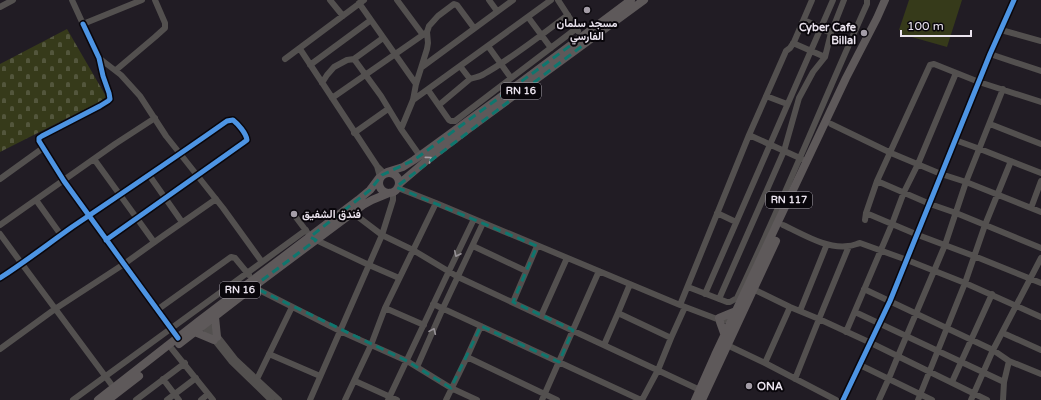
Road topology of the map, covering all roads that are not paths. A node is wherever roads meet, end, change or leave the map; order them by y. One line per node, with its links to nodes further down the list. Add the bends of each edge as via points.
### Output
1 (13, 0): 21 (street)
2 (72, 0): 28 (street)
3 (142, 0): 28 (street)
4 (155, 0): 54 (street, via 165,28)
5 (330, 0): 24 (street)
6 (397, 0): 34 (street)
7 (489, 0): 22 (street)
8 (513, 0): 22 (street)
9 (551, 0): 25 (street)
10 (558, 0): 23 (street)
11 (644, 0): 37 (main road, RN 16)
12 (812, 0): 27 (street)
13 (833, 0): 31 (street)
14 (844, 0): 33 (street)
15 (867, 0): 57 (street)
16 (885, 0): 60 (main road, RN 117)
17 (890, 0): 76 (main road, RN 117)
18 (1014, 0): 32 (street)
19 (629, 1): 37 (main road, RN 16)
20 (362, 2): 24 (street); 26 (street)
21 (0, 6)
22 (497, 11): 29 (street)
23 (568, 15): 30 (street); 35 (street)
24 (343, 16): 42 (street)
25 (528, 17): 35 (street); 40 (street)
26 (370, 20): 36 (street); 51 (street)
27 (804, 20): 31 (street); 39 (street)
28 (83, 24): 47 (street)
29 (474, 28): 34 (street, via 458,5 454,4 432,21); 53 (street)
30 (577, 28): 37 (street); 41 (street)
31 (821, 28): 33 (street); 43 (street)
32 (1001, 30): 38 (street); 44 (street)
33 (831, 33): 46 (street)
34 (425, 34): 45 (street); 53 (street, via 428,42)
35 (541, 35): 41 (street); 50 (street)
36 (383, 38): 45 (street); 49 (street)
37 (584, 40): 71 (main road, RN 16); 104 (main road, RN 16, one-way to 37, via 426,161)
38 (1041, 41)
39 (793, 43): 43 (street); 67 (street, via 786,51)
40 (488, 46): 50 (street); 52 (street)
41 (551, 48): 59 (street)
42 (300, 49): 48 (street); 51 (street)
43 (811, 51): 46 (street); 72 (street)
44 (990, 54): 55 (street); 62 (street)
45 (395, 55): 58 (street); 64 (street)
46 (825, 57): 86 (street, via 813,72 799,98)
47 (99, 58): 54 (street); 84 (street, via 109,100 39,138)
48 (285, 59)
49 (354, 60): 58 (street); 63 (street, via 347,60 334,67)
50 (500, 64): 59 (street); 61 (street)
51 (310, 65): 63 (street)
52 (460, 66): 61 (street); 66 (street)
53 (422, 67): 64 (street)
54 (116, 70): 75 (street, via 140,96)
55 (1041, 71)
56 (956, 73): 62 (street); 88 (street, via 934,64 930,65); 93 (street)
57 (835, 74): 60 (street); 91 (street)
58 (366, 76): 68 (street); 74 (street)
59 (511, 78): 71 (street)
60 (846, 78): 91 (main road, RN 117)
61 (470, 79): 73 (street)
62 (979, 82): 65 (street); 81 (street)
63 (322, 83): 68 (street)
64 (416, 84): 69 (street)
65 (1003, 89): 70 (street); 77 (street)
66 (428, 90): 69 (street); 73 (street)
67 (766, 96): 72 (street); 80 (street)
68 (332, 98): 79 (street)
69 (413, 100): 78 (street)
70 (1041, 102)
71 (485, 103): 73 (street, via 453,121); 89 (main road, RN 16)
72 (787, 104): 83 (street)
73 (439, 105)
74 (388, 109): 78 (street); 79 (street)
75 (155, 118): 87 (street); 90 (street)
76 (831, 124): 88 (street); 130 (main road, RN 117)
77 (990, 124): 82 (street); 85 (street)
78 (401, 129): 89 (street)
79 (354, 133): 98 (street)
80 (749, 135): 83 (street); 116 (street)
81 (955, 140): 85 (street); 95 (street)
82 (1041, 144)
83 (770, 145): 86 (street); 125 (street)
84 (43, 148): 99 (street); 100 (street)
85 (980, 148): 92 (street); 103 (street)
86 (784, 151): 91 (street); 172 (street)
87 (180, 153): 96 (street); 97 (street); 97 (street, via 228,121 236,122 247,140)
88 (891, 153): 93 (street); 101 (street)
89 (420, 156): 98 (main road, RN 16, via 403,167)
90 (94, 160): 100 (street); 106 (street)
91 (803, 160): 173 (main road, RN 117)
92 (1011, 161): 94 (street); 107 (street)
93 (918, 164): 95 (street); 105 (street)
94 (1041, 173)
95 (941, 174): 103 (street); 112 (street)
96 (150, 175): 106 (street); 108 (street)
97 (198, 175): 108 (street); 109 (street)
98 (383, 175): 104 (main road, via 392,172 395,174 399,180); 104 (main road, via 380,189 386,193); 135 (main road, RN 16, via 370,190)
99 (0, 179)
100 (64, 181): 110 (street); 119 (street)
101 (877, 181): 105 (street); 117 (street)
102 (1041, 181): 113 (street)
103 (966, 182): 107 (street); 118 (street)
104 (395, 189): 111 (street); 115 (main road, RN 16, via 363,204); 133 (street)
105 (904, 192): 112 (street); 127 (street)
106 (120, 195): 119 (street); 121 (street)
107 (998, 195): 113 (street); 129 (street)
108 (166, 198): 121 (street); 124 (street)
109 (216, 199): 124 (street); 150 (street)
110 (36, 200): 128 (street); 132 (street)
111 (436, 203): 122 (street); 144 (street)
112 (930, 204): 118 (street); 134 (street)
113 (1031, 208): 114 (street)
114 (1041, 212)
115 (353, 213): 133 (street); 135 (main road, RN 16)
116 (718, 213): 125 (street); 167 (street)
117 (866, 213): 123 (street); 127 (street)
118 (956, 214): 129 (street); 139 (street)
119 (89, 215): 132 (street); 136 (street)
120 (295, 216): 135 (street)
121 (137, 219): 136 (street); 137 (street)
122 (474, 219): 126 (street); 154 (street, one-way to 154)
123 (864, 220)
124 (182, 222): 137 (street)
125 (736, 222): 170 (street)
126 (484, 223): 140 (street); 141 (street)
127 (892, 224): 134 (street); 145 (street)
128 (0, 225)
129 (986, 225): 143 (street); 146 (street)
130 (783, 226): 138 (street); 168 (main road, RN 117)
131 (0, 234): 151 (street)
132 (61, 235): 151 (street)
133 (382, 235): 144 (street); 153 (street)
134 (918, 235): 139 (street); 149 (street)
135 (311, 236): 150 (street); 153 (street); 165 (main road, RN 16)
136 (106, 240): 152 (street)
137 (154, 242): 152 (street)
138 (827, 244): 142 (street); 186 (street)
139 (945, 245): 146 (street); 156 (street)
140 (472, 246): 155 (street); 159 (street)
141 (537, 246): 147 (street); 155 (street)
142 (849, 246): 145 (street, via 860,243); 193 (street)
143 (1041, 248)
144 (413, 250): 154 (street); 161 (street)
145 (880, 251): 149 (street); 169 (street)
146 (974, 256): 162 (street); 163 (street)
147 (567, 258): 157 (street); 190 (street)
148 (1041, 258): 162 (street)
149 (907, 260): 156 (street); 174 (street)
150 (262, 262): 158 (street)
151 (22, 264): 160 (street); 183 (street)
152 (124, 264): 183 (street); 184 (street)
153 (369, 265): 161 (street); 203 (street)
154 (449, 271): 159 (street); 176 (street)
155 (526, 271): 175 (street)
156 (934, 271): 163 (street); 189 (street)
157 (599, 272): 166 (street); 202 (street)
158 (247, 273): 165 (street); 184 (street, via 235,258 231,258); 199 (street)
159 (458, 277): 175 (street); 182 (street)
160 (0, 278)
161 (399, 278): 181 (street)
162 (1031, 279): 164 (street); 178 (street)
163 (965, 283): 171 (street); 201 (street)
164 (1041, 283)
165 (253, 284): 179 (street); 191 (main road, RN 16); 195 (main road, RN 16)
166 (630, 284): 177 (street); 188 (street)
167 (688, 288): 170 (street); 177 (street)
168 (753, 289): 180 (street); 200 (main road, RN 117)
169 (864, 289): 174 (street); 187 (street)
170 (705, 294): 172 (street)
171 (992, 294): 178 (street); 211 (street)
172 (719, 299): 173 (street, via 730,302)
173 (739, 299): 185 (main road, RN 117)
174 (890, 301): 189 (street); 196 (street)
175 (513, 302): 190 (street)
176 (433, 304): 182 (street); 197 (street)
177 (683, 306): 194 (street); 209 (street)
178 (1016, 306): 192 (street); 206 (street)
179 (292, 307): 203 (street); 221 (street)
180 (790, 307): 186 (street); 229 (street)
181 (385, 308): 197 (street); 213 (street)
182 (443, 308): 198 (street); 231 (street, one-way to 182)
183 (55, 309): 216 (street); 237 (street)
184 (157, 310): 199 (street)
185 (736, 311): 194 (main road); 200 (main road, RN 117)
186 (800, 311): 193 (street)
187 (854, 312): 196 (street); 205 (street)
188 (618, 313): 209 (street); 214 (street)
189 (917, 314): 201 (street); 207 (street)
190 (541, 316): 202 (street)
191 (215, 317): 195 (main road, RN 16); 210 (main road)
192 (1041, 317)
193 (819, 319): 205 (street); 242 (street)
194 (719, 320): 200 (main road); 200 (street)
195 (203, 322): 204 (main road, RN 16); 208 (main road, RN 16); 210 (street)
196 (880, 324): 207 (street); 212 (street)
197 (424, 325): 224 (street)
198 (481, 326): 223 (street); 226 (street)
199 (171, 328): 208 (street); 237 (street)
200 (731, 328): 215 (main road, RN 117); 252 (main road, RN 117)
201 (947, 328): 211 (street); 220 (street)
202 (573, 330): 214 (street); 226 (street)
203 (340, 331): 213 (street); 236 (street)
204 (195, 332): 210 (main road); 217 (main road, RN 16)
205 (846, 332): 212 (street)
206 (1003, 333): 218 (street); 219 (street)
207 (906, 336): 220 (street); 222 (street)
208 (178, 338): 246 (main road, RN 16)
209 (671, 338): 232 (street)
210 (216, 339): 241 (street); 263 (street, via 231,362)
211 (971, 340): 218 (street); 227 (street)
212 (871, 343): 222 (street); 230 (street)
213 (371, 345): 224 (street); 243 (street)
214 (604, 345): 232 (street)
215 (727, 345): 229 (street); 252 (main road, RN 117)
216 (0, 349)
217 (172, 349): 228 (street); 257 (main road, RN 16)
218 (993, 350): 225 (street); 234 (street)
219 (1041, 350)
220 (937, 351): 227 (street); 233 (street)
221 (269, 354): 236 (street); 241 (street)
222 (898, 356): 233 (street); 239 (street)
223 (467, 357): 247 (street); 251 (street)
224 (407, 361): 231 (street); 254 (street)
225 (1009, 361): 235 (street); 245 (street)
226 (559, 362): 251 (street); 272 (street)
227 (961, 362): 234 (street); 244 (street)
228 (184, 363): 238 (street); 240 (street)
229 (765, 363): 242 (street)
230 (860, 364): 239 (street); 274 (street)
231 (417, 367): 247 (street)
232 (658, 370): 252 (street); 272 (street)
233 (929, 371): 244 (street); 253 (street)
234 (984, 372): 245 (street); 248 (street)
235 (1041, 374)
236 (320, 376): 265 (street)
237 (105, 377): 246 (street); 255 (street)
238 (196, 378): 249 (street); 250 (street)
239 (889, 378): 253 (street); 275 (street)
240 (163, 379): 249 (street); 258 (street)
241 (257, 379): 264 (street)
242 (795, 379): 273 (street)
243 (355, 381): 254 (street); 266 (street)
244 (952, 382): 248 (street)
245 (1004, 382): 279 (street)
246 (114, 388): 256 (main road, RN 16)
247 (451, 388): 268 (street); 269 (street)
248 (974, 393): 277 (street); 278 (street)
249 (174, 394): 259 (street); 260 (street)
250 (208, 394): 261 (street); 262 (street)
251 (544, 394): 270 (street); 271 (street)
252 (702, 397)
253 (919, 397): 276 (street)
254 (389, 398): 267 (street)
255 (73, 400)
256 (98, 400)
257 (108, 400)
258 (136, 400)
259 (166, 400)
260 (179, 400)
261 (201, 400)
262 (213, 400)
263 (271, 400)
264 (279, 400)
265 (310, 400)
266 (345, 400)
267 (397, 400)
268 (446, 400)
269 (477, 400)
270 (542, 400)
271 (557, 400)
272 (642, 400)
273 (836, 400)
274 (843, 400)
275 (879, 400)
276 (932, 400)
277 (971, 400)
278 (987, 400)
279 (1003, 400)

